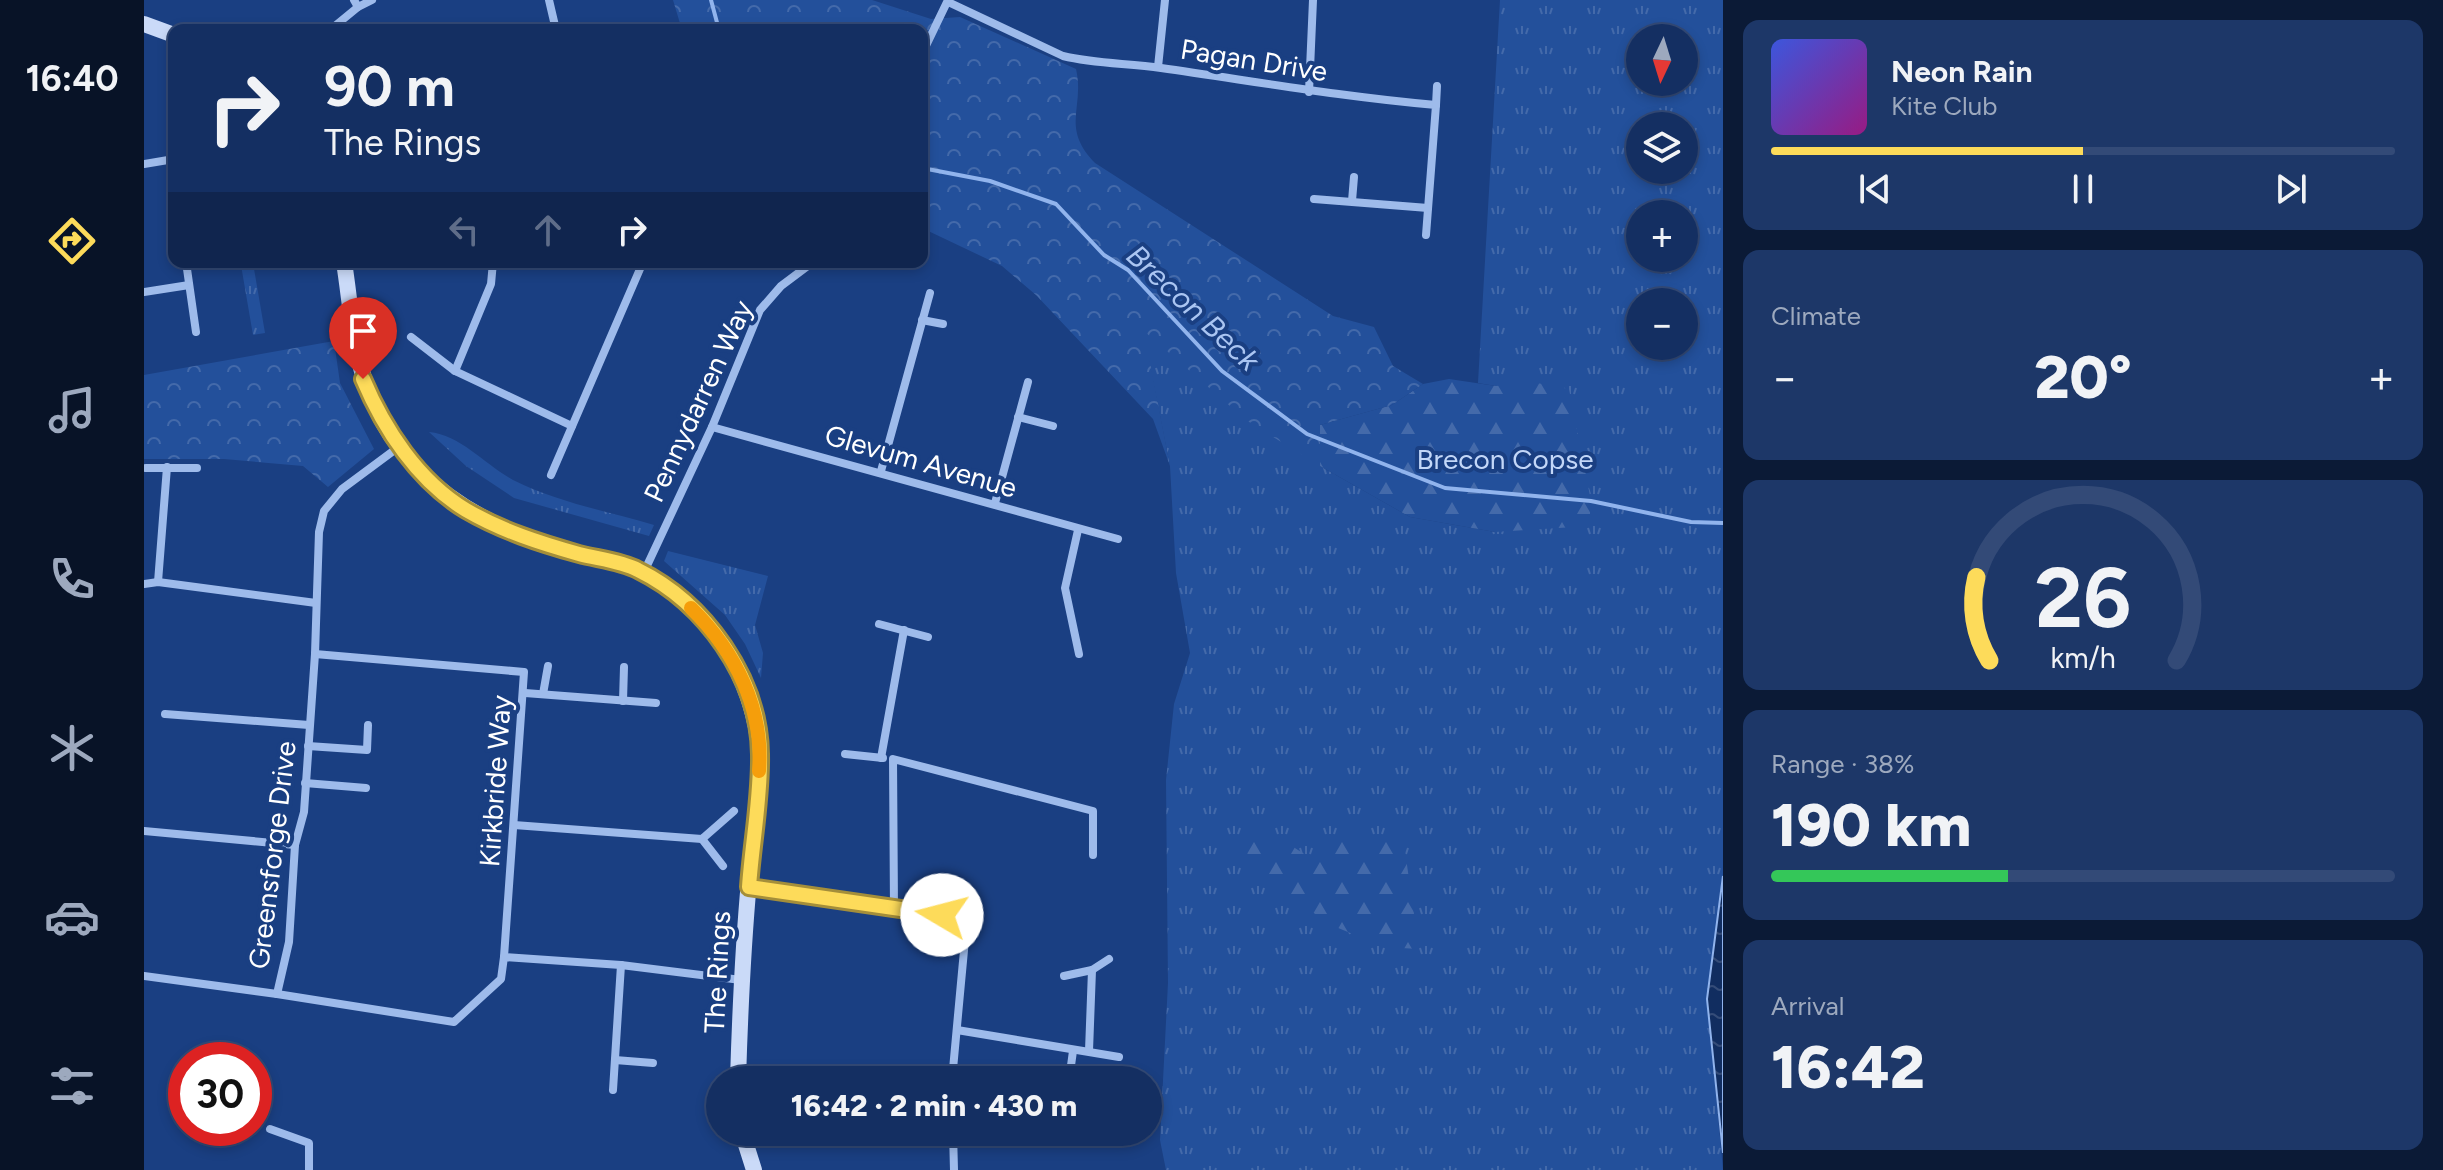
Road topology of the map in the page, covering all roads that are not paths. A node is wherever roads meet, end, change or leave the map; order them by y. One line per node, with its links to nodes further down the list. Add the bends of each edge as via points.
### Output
1 (372, 0): 6 (street)
2 (549, 0): 9 (street)
3 (1165, 0): 12 (street)
4 (1313, 0): 14 (street)
5 (948, 1): 11 (street); 12 (street, Pagan Drive, via 1063,56)
6 (356, 4): 8 (street)
7 (144, 24): 10 (street)
8 (336, 24)
9 (555, 24)
10 (168, 33)
11 (928, 42)
12 (1158, 67): 14 (street, Pagan Drive)
13 (1437, 86): 15 (street)
14 (1309, 92): 15 (street, Pagan Drive)
15 (1436, 105): 21 (street)
16 (168, 160): 17 (street)
17 (144, 164)
18 (1354, 177): 20 (street)
19 (1314, 199): 20 (street)
20 (1352, 201): 21 (street)
21 (1428, 208): 22 (street)
22 (1426, 235)
23 (187, 268): 28 (street)
24 (345, 268): 41 (street, The Rings, via 351,333 363,379)
25 (492, 268): 35 (street, via 491,284)
26 (640, 268): 38 (street)
27 (802, 268): 40 (street, Pennydarren Way, via 760,310)
28 (189, 285): 29 (street); 33 (street)
29 (144, 292)
30 (930, 293): 31 (street)
31 (922, 320): 32 (street); 45 (street)
32 (943, 324)
33 (196, 332)
34 (411, 337): 35 (street)
35 (455, 371): 38 (street)
36 (1028, 382): 37 (street)
37 (1018, 417): 39 (street); 47 (street)
38 (572, 426): 46 (street)
39 (1053, 426)
40 (712, 427): 45 (street, Glevum Avenue); 50 (street, Pennydarren Way)
41 (400, 446): 50 (street, The Rings, via 432,484 494,525); 53 (street, Greensforge Drive, via 342,489 324,511)
42 (167, 467): 43 (street); 44 (street); 51 (street)
43 (146, 468)
44 (197, 468)
45 (881, 471): 47 (street, Glevum Avenue)
46 (551, 475)
47 (995, 503): 48 (street, Glevum Avenue)
48 (1078, 530): 49 (street, Glevum Avenue); 58 (street, via 1065,588)
49 (1118, 539)
50 (643, 573): 81 (street, The Rings, via 704,621 728,652 750,702 760,753)
51 (158, 582): 52 (street); 53 (street)
52 (144, 584)
53 (316, 603): 57 (street, Greensforge Drive)
54 (879, 624): 55 (street)
55 (904, 630): 56 (street); 70 (street)
56 (928, 637)
57 (315, 654): 61 (street, Kirkbride Way, via 524,672); 66 (street, Greensforge Drive)
58 (1079, 654)
59 (548, 666): 62 (street)
60 (624, 667): 63 (street)
61 (525, 693): 62 (street); 75 (street, Kirkbride Way)
62 (543, 694): 63 (street)
63 (623, 701): 64 (street)
64 (656, 703)
65 (165, 714): 66 (street)
66 (309, 725): 68 (street, Greensforge Drive)
67 (368, 725): 68 (street, via 367,750)
68 (308, 746): 72 (street, Greensforge Drive)
69 (845, 754): 70 (street)
70 (881, 758): 71 (street)
71 (893, 759): 79 (street, via 1093,811); 82 (street)
72 (305, 783): 73 (street); 78 (street, Greensforge Drive)
73 (366, 788)
74 (734, 811): 77 (street)
75 (514, 825): 77 (street); 83 (street, Kirkbride Way)
76 (144, 831): 78 (street)
77 (702, 839): 80 (street)
78 (295, 845): 90 (street, Greensforge Drive, via 289,942)
79 (1093, 855)
80 (723, 866)
81 (749, 887): 82 (street); 89 (street, The Rings)
82 (894, 908): 91 (street, via 967,918)
83 (504, 957): 85 (street); 90 (street, Greensforge Drive, via 501,979 454,1022)
84 (1109, 959): 86 (street)
85 (621, 965): 89 (street); 95 (street)
86 (1092, 970): 88 (street); 93 (street)
87 (144, 976): 90 (street)
88 (1064, 976)
89 (741, 980): 97 (street, The Rings)
90 (277, 994)
91 (957, 1030): 92 (street); 98 (street)
92 (1073, 1051): 93 (street); 99 (street)
93 (1089, 1051): 94 (street)
94 (1119, 1057)
95 (615, 1060): 96 (street); 100 (street)
96 (653, 1063)
97 (738, 1066)
98 (953, 1066)
99 (1071, 1066)
100 (613, 1090)
101 (272, 1130): 104 (street, via 309,1143)
102 (746, 1146): 105 (street)
103 (953, 1146): 106 (street)
104 (309, 1170)
105 (754, 1170)
106 (954, 1170)

